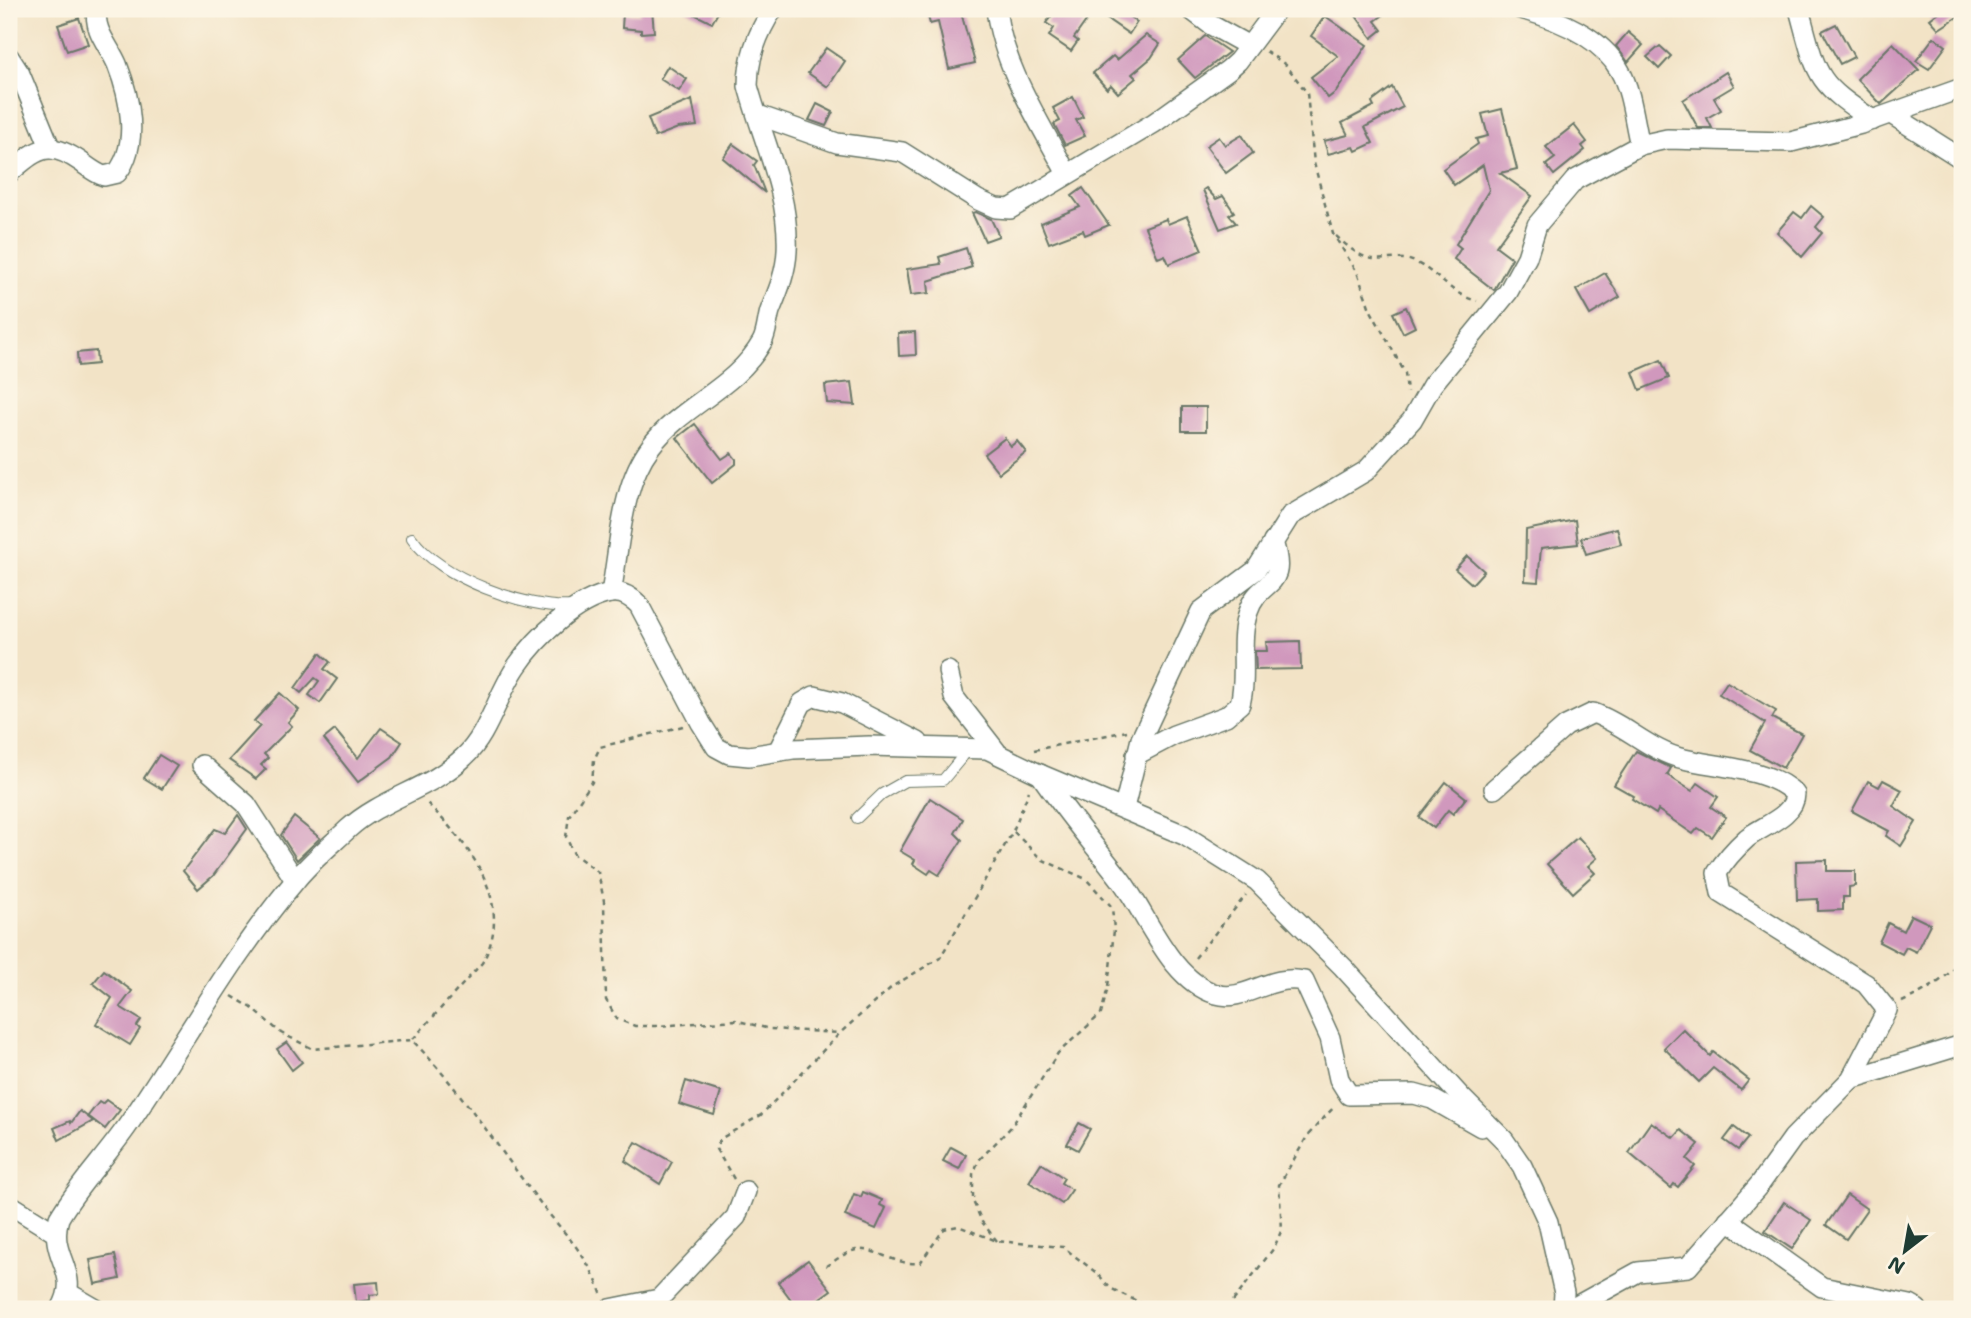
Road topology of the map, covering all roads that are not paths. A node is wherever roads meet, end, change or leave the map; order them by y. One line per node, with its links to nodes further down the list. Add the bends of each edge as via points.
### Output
1 (97, 9): 14 (street, via 97,24 122,80 130,121 128,156 117,173 104,176)
2 (772, 9): 11 (street, via 748,69 748,86)
3 (996, 9): 17 (street, via 1007,57)
4 (1189, 9): 8 (street)
5 (1277, 9): 8 (street)
6 (1521, 9): 13 (street, via 1571,27 1611,58 1621,72)
7 (1799, 9): 12 (street, via 1825,85 1837,97)
8 (1251, 43): 17 (street, via 1233,66 1154,123)
9 (9, 57): 14 (street)
10 (1962, 88): 12 (street)
11 (758, 115): 17 (street, via 837,143 902,152 996,208 1010,209); 20 (street, via 782,202 787,249 782,284 763,341 742,368 678,416 649,447 631,485)
12 (1882, 117): 13 (street, via 1791,142 1667,139); 15 (street)
13 (1640, 145): 19 (street, via 1575,180 1553,203 1537,225 1527,257 1497,306 1433,385 1412,421 1366,471 1290,516)
14 (50, 147): 16 (street, via 37,150)
15 (1962, 159)
16 (9, 173)
17 (1067, 174)
18 (412, 538): 21 (lane, via 441,566 520,600)
19 (1273, 542): 27 (street, via 1256,570 1201,611); 27 (street, via 1280,563 1277,574 1251,603 1245,621 1240,705 1226,716)
20 (611, 593): 21 (street); 25 (street, via 631,597 647,615 716,747 750,756)
21 (580, 606): 33 (street, via 536,643 517,667 478,741 465,756 350,827)
22 (948, 671): 26 (street, via 954,697)
23 (971, 746): 24 (street); 26 (street); 32 (lane, via 943,780 905,781 882,794)
24 (929, 747): 25 (street); 25 (street, via 842,703 814,696 802,703)
25 (778, 751)
26 (1000, 753): 29 (street)
27 (1136, 755): 31 (street)
28 (202, 765): 33 (street, via 246,804)
29 (1038, 774): 31 (street); 36 (street, via 1120,879 1184,972 1206,990 1240,994 1274,980 1304,981 1349,1095 1414,1094 1432,1099)
30 (1494, 789): 35 (street, via 1566,726 1593,713 1684,759 1747,771 1789,788 1795,802 1788,811 1745,840 1723,863 1717,873 1721,893 1867,984 1887,1010)
31 (1124, 808): 36 (street, via 1184,835 1257,881)
32 (857, 818)
33 (295, 880): 40 (street, via 218,986 129,1125 67,1203)
34 (1958, 1049): 35 (street)
35 (1851, 1079): 39 (street, via 1793,1138)
36 (1504, 1140): 44 (street, via 1522,1166 1548,1222 1564,1293)
37 (746, 1191): 42 (street, via 736,1217 659,1298)
38 (9, 1204): 40 (street)
39 (1728, 1220): 45 (street, via 1688,1267 1638,1272); 46 (street, via 1822,1287)
40 (54, 1231): 41 (street, via 69,1279)
41 (66, 1301): 43 (street)
42 (606, 1303)
43 (96, 1309)
44 (1563, 1309)
45 (1571, 1309)
46 (1917, 1309)

